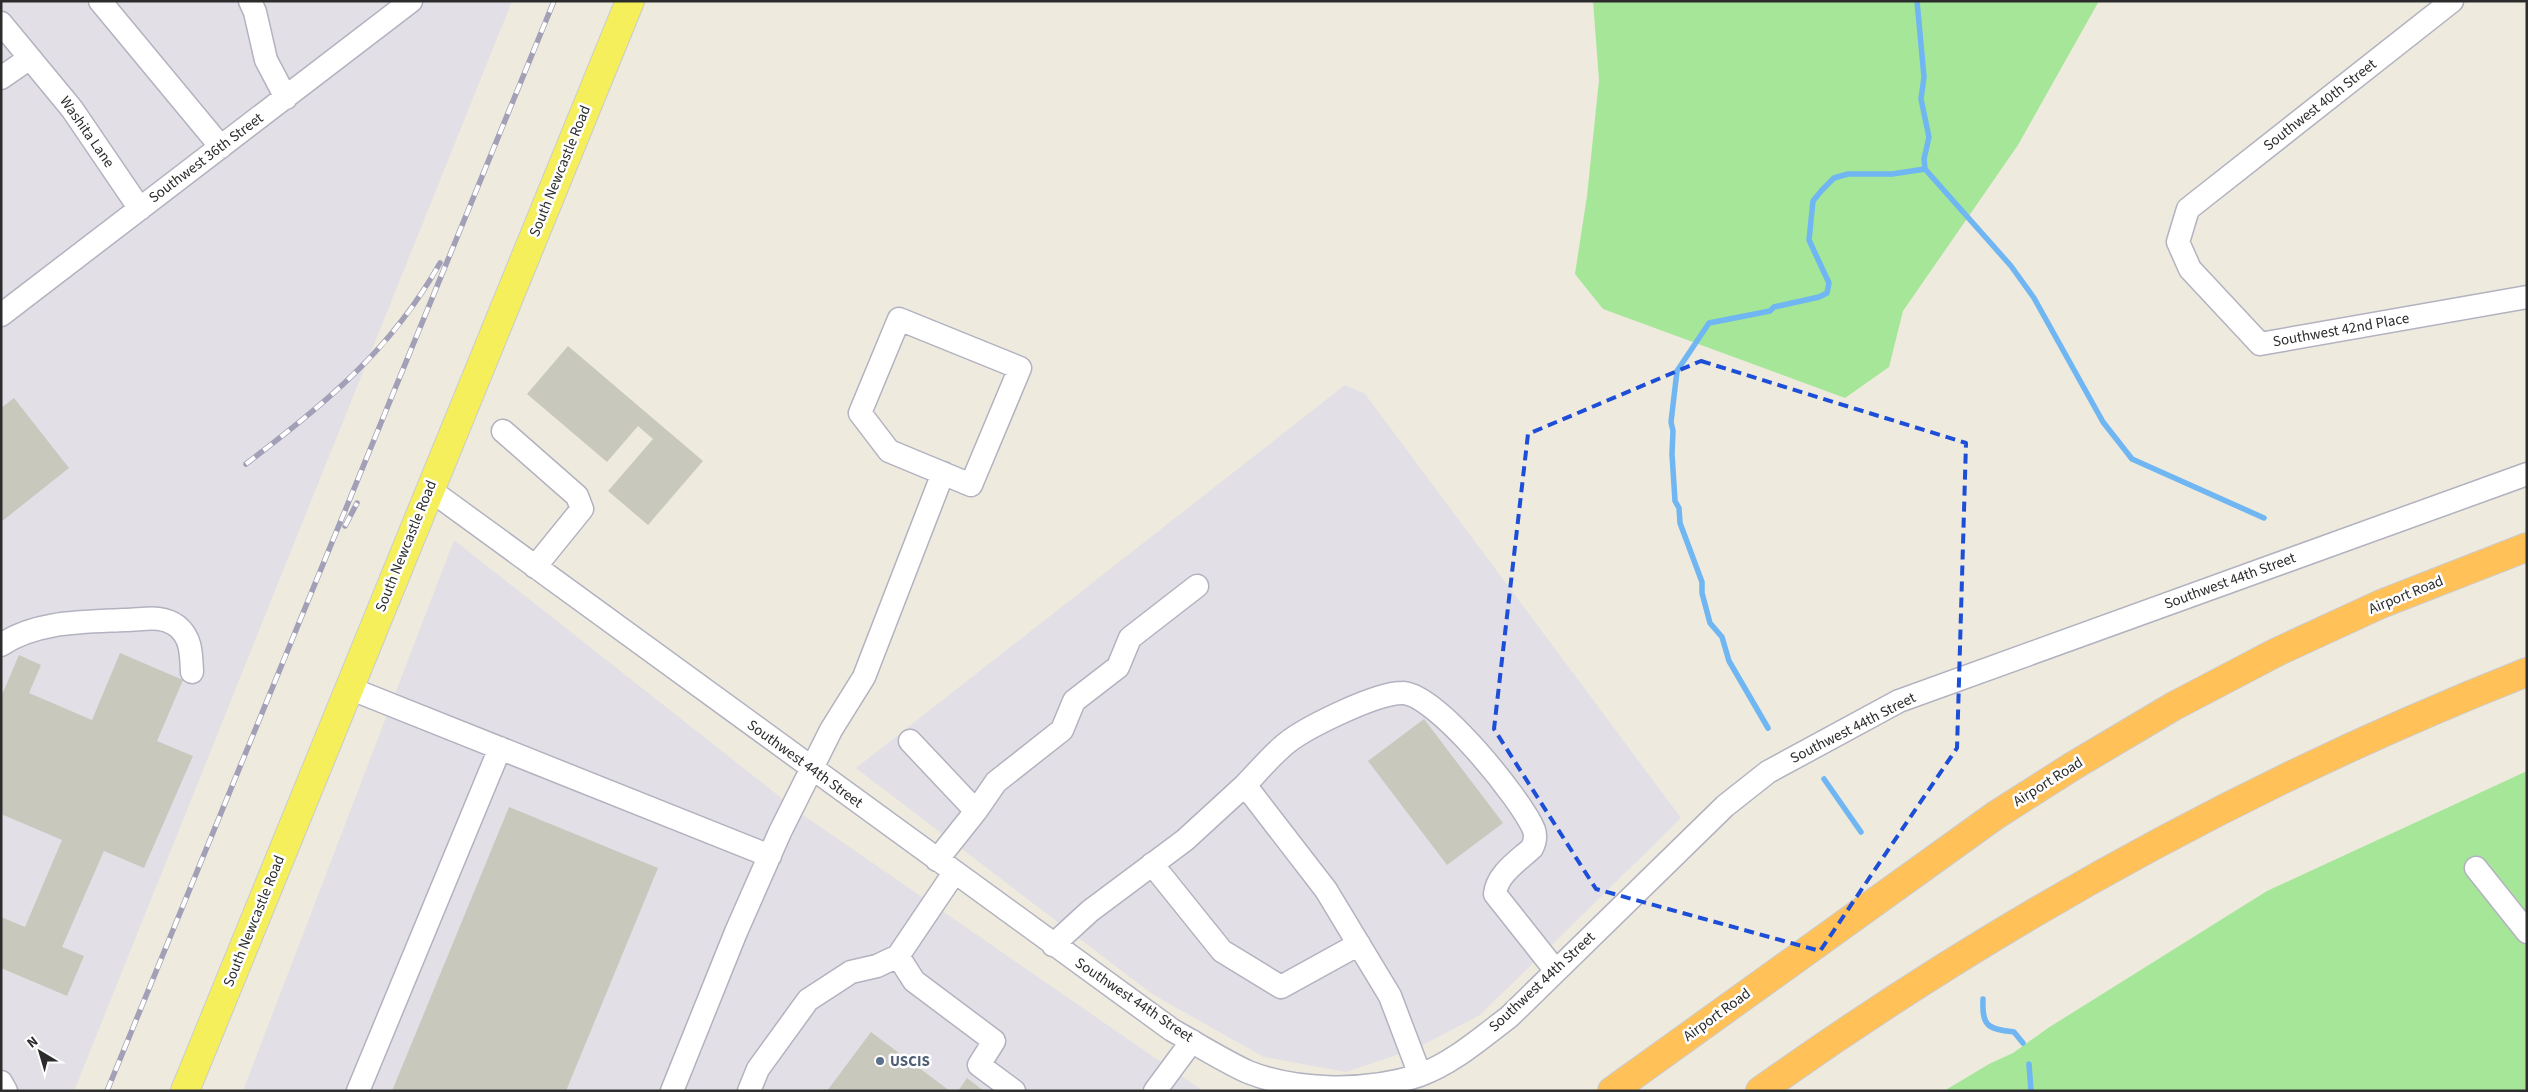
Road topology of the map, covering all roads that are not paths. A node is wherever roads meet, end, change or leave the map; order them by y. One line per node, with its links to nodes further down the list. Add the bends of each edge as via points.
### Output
1 (100, 1): 10 (street)
2 (250, 1): 9 (street, via 266,60)
3 (411, 1): 9 (street, Southwest 36th Street)
4 (630, 1): 18 (main road, South Newcastle Road)
5 (2452, 1): 12 (street, Southwest 40th Street)
6 (1, 23): 7 (street, Washita Lane)
7 (30, 58): 8 (street); 11 (street, Washita Lane, via 72,109)
8 (1, 78)
9 (286, 98): 10 (street, Southwest 36th Street)
10 (221, 147): 11 (street, Southwest 36th Street)
11 (140, 209): 14 (street, Southwest 36th Street)
12 (2188, 209): 13 (street, Southwest 42nd Place, via 2178,242 2190,269 2260,344)
13 (2527, 297)
14 (1, 315)
15 (503, 431): 20 (street, via 577,496 582,509)
16 (943, 473): 16 (street, via 889,451 860,413 899,319 1020,368 971,485); 28 (street, via 864,676)
17 (2527, 474): 39 (street, Southwest 44th Street, via 1899,701 1768,772 1725,806)
18 (429, 489): 20 (street, Southwest 44th Street); 25 (main road, South Newcastle Road)
19 (2527, 547): 50 (highway, Airport Road, via 2381,604 2277,652 2174,706 2081,761 1996,815)
20 (536, 567): 28 (street, Southwest 44th Street)
21 (1197, 586): 30 (street, via 1130,638 1118,667 1074,701 1062,730 996,782)
22 (1, 645): 23 (street, via 34,630 82,621 158,617 177,626 190,644)
23 (192, 672)
24 (2527, 672): 51 (highway, via 2281,780 2130,859 2012,926 1911,989)
25 (349, 688): 27 (street); 44 (main road, South Newcastle Road)
26 (910, 740): 30 (street)
27 (500, 748): 31 (street); 45 (street)
28 (812, 769): 31 (street); 33 (street, Southwest 44th Street)
29 (1245, 785): 32 (street, via 1185,840); 36 (street, via 1326,890); 39 (street, via 1283,746 1353,707 1404,692 1427,702 1455,726 1521,803 1535,831 1532,848 1500,879 1495,894)
30 (976, 811): 33 (street)
31 (770, 856): 46 (street)
32 (1152, 864): 36 (street, via 1222,951 1281,987); 37 (street, via 1090,911)
33 (946, 867): 37 (street, Southwest 44th Street); 38 (street)
34 (2476, 868): 35 (street)
35 (2527, 932)
36 (1359, 944): 41 (street, via 1390,996)
37 (1054, 945): 40 (street, Southwest 44th Street)
38 (898, 956): 47 (street, via 877,966 851,972 808,1000 758,1069); 48 (street, via 914,981 994,1041 979,1064)
39 (1556, 971): 41 (street, Southwest 44th Street, via 1509,1017 1449,1061)
40 (1192, 1041): 41 (street, Southwest 44th Street, via 1250,1072 1299,1086 1346,1089); 49 (street)
41 (1420, 1075)
42 (1, 1082): 43 (street)
43 (6, 1091)
44 (185, 1091)
45 (358, 1091)
46 (672, 1091)
47 (749, 1091)
48 (1014, 1091)
49 (1154, 1091)
50 (1612, 1091)
51 (1760, 1091)

